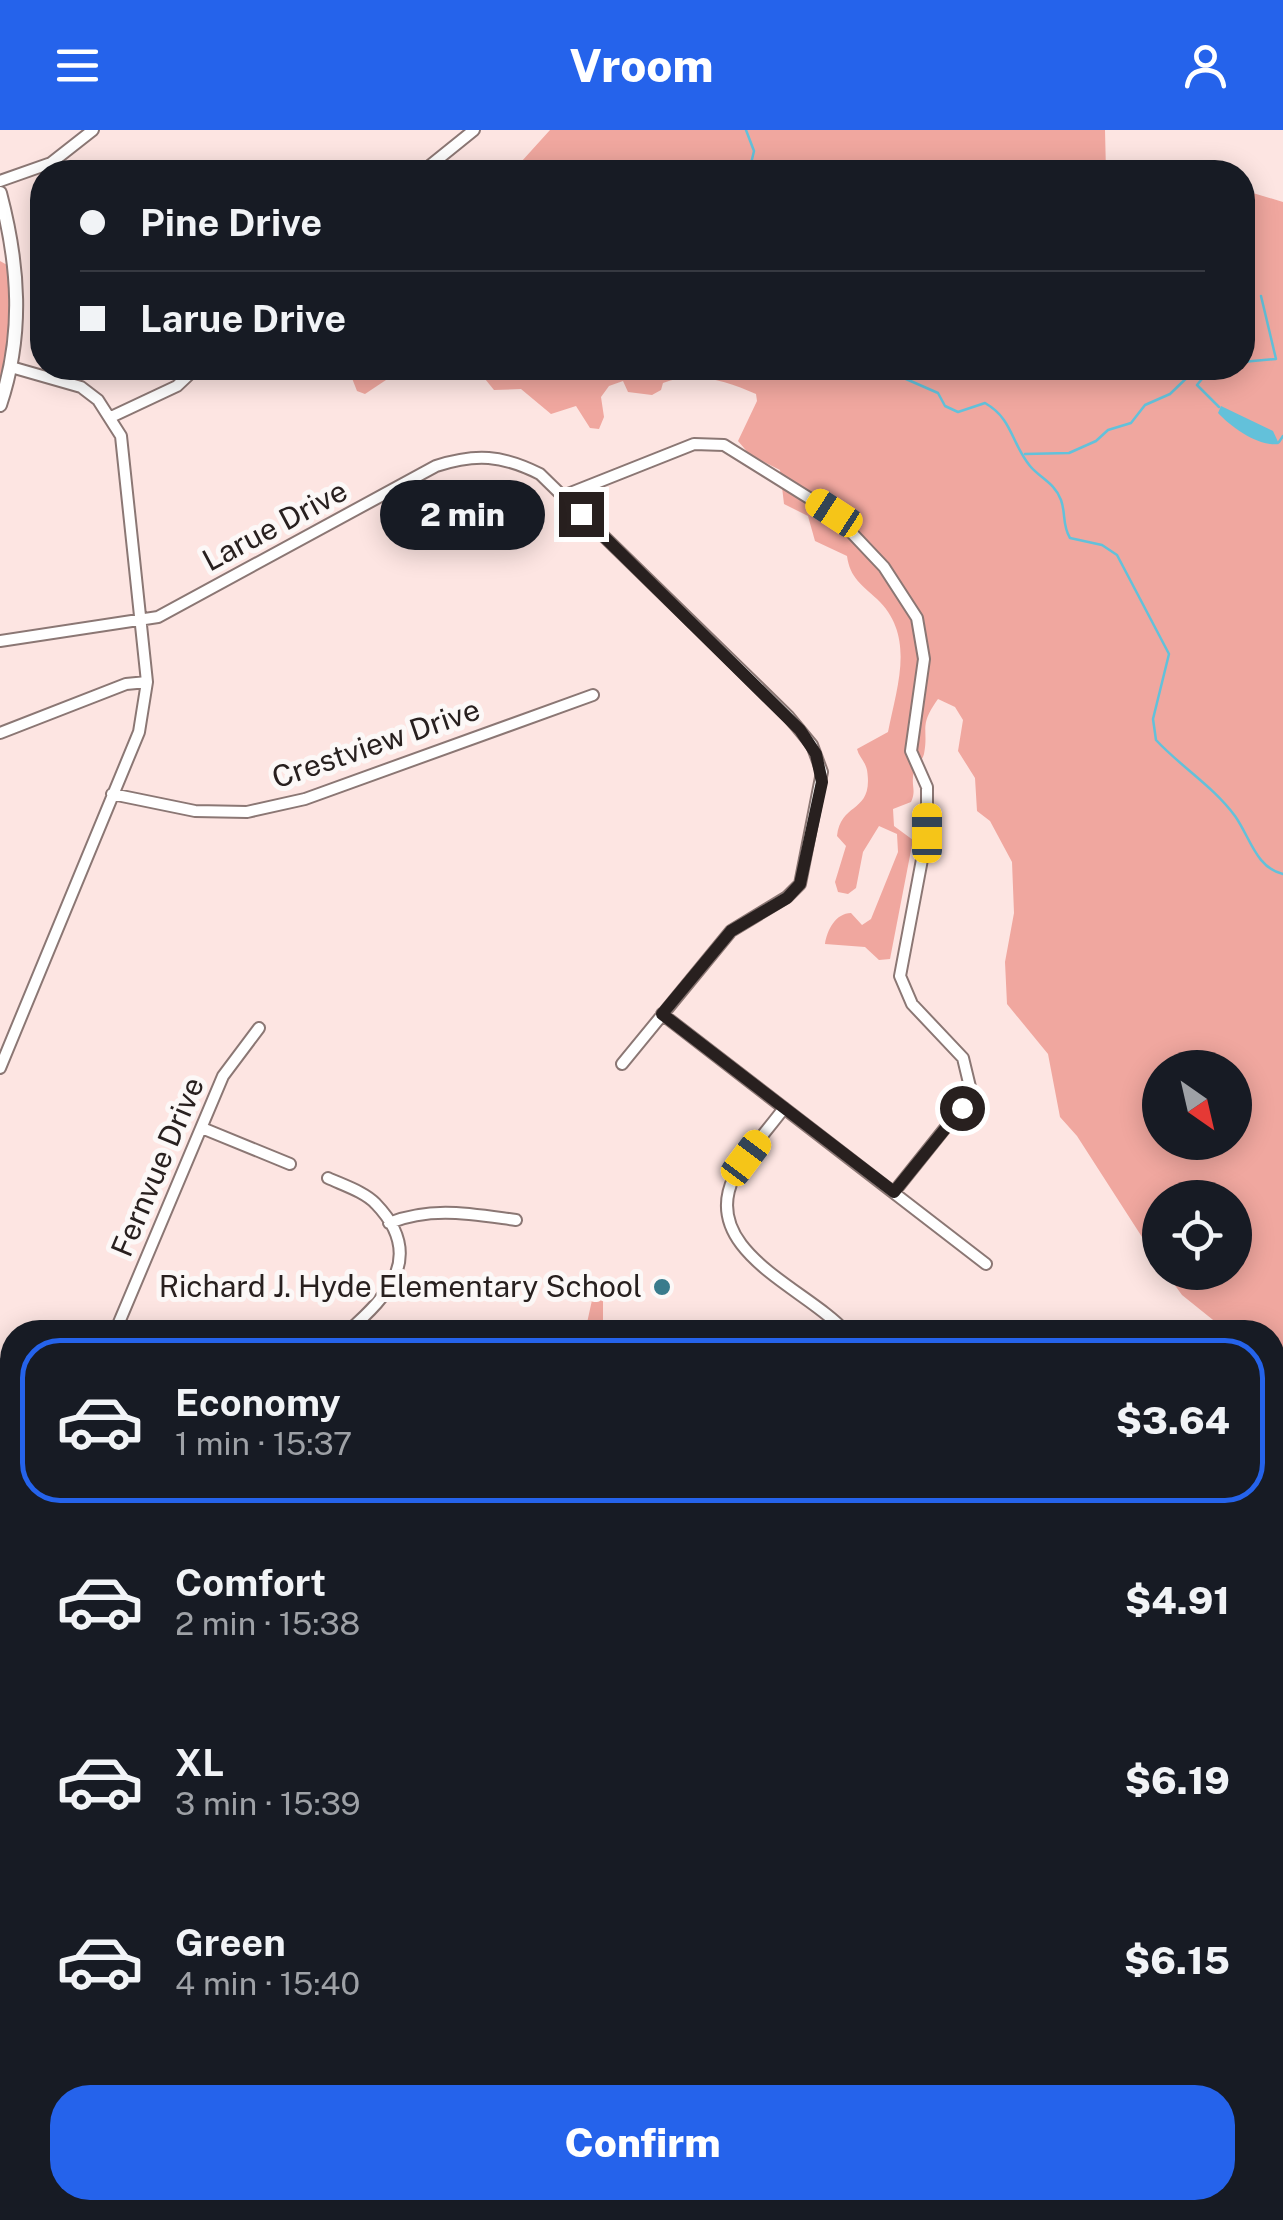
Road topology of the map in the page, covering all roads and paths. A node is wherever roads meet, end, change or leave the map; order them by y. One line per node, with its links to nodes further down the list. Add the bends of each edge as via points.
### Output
1 (93, 130): 3 (street)
2 (474, 130): 4 (street)
3 (54, 160)
4 (437, 160)
5 (30, 170): 6 (street)
6 (0, 181)
7 (0, 193): 8 (street, via 17,285)
8 (11, 367): 9 (street); 12 (street)
9 (30, 372)
10 (59, 380): 13 (street, via 81,386)
11 (183, 380): 13 (street)
12 (0, 406)
13 (111, 417): 15 (street, via 127,458)
14 (563, 496): 15 (street, Larue Drive, via 510,459 468,456 436,466 158,618); 21 (street, Larue Drive, via 800,730 822,772 797,888 731,931); 29 (street, via 694,444 724,444 834,513 884,566 917,618 924,659 911,751 928,788 927,833 900,976 912,1004 963,1058 970,1087 962,1108)
15 (140, 620): 16 (street, Larue Drive); 17 (street)
16 (0, 641)
17 (147, 682): 19 (street, via 126,684); 20 (street, via 139,732)
18 (593, 695): 20 (street, Crestview Drive, via 305,799 246,812 195,811)
19 (0, 734)
20 (112, 794): 24 (street)
21 (662, 1014): 23 (street, Larue Drive); 25 (street)
22 (259, 1028): 26 (street, Fernvue Drive, via 223,1076)
23 (622, 1064)
24 (0, 1068)
25 (784, 1108): 29 (street); 35 (street, via 734,1177 730,1219 748,1254)
26 (202, 1128): 27 (street); 33 (street, Fernvue Drive)
27 (290, 1164)
28 (328, 1178): 31 (street, via 374,1202)
29 (894, 1192): 32 (street)
30 (516, 1220): 31 (street, via 444,1211)
31 (390, 1223): 34 (street, via 398,1236 400,1271)
32 (986, 1264)
33 (120, 1320)
34 (361, 1320)
35 (836, 1320)

